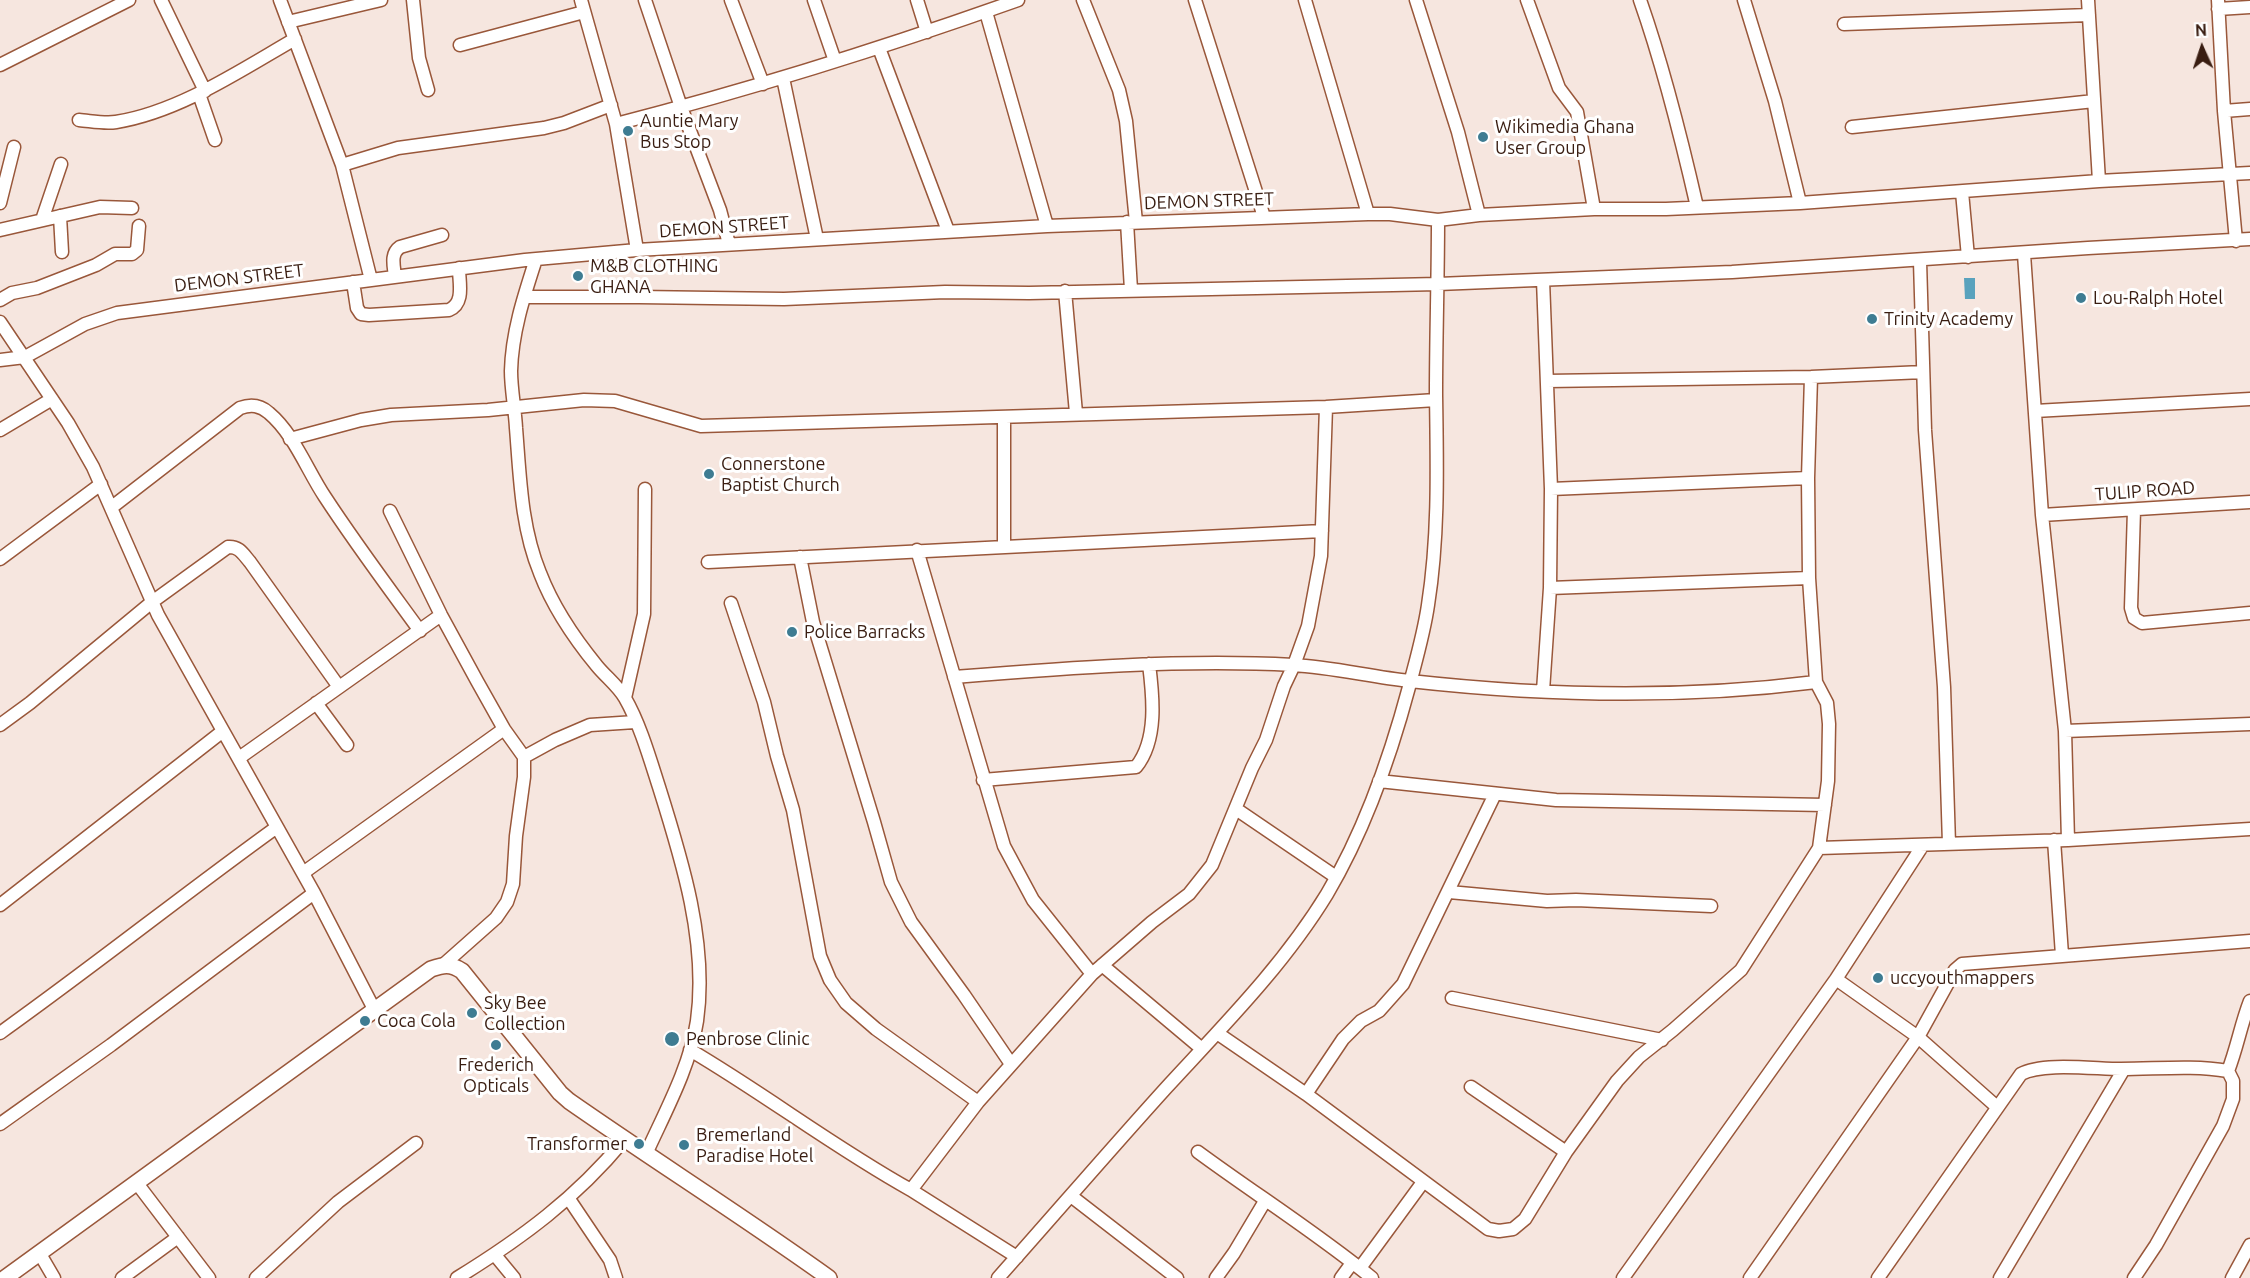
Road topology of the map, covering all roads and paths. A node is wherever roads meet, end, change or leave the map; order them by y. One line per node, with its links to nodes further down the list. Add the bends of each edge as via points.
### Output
1 (129, 0): 31 (street)
2 (161, 0): 35 (street)
3 (280, 0): 24 (street)
4 (381, 0): 24 (street)
5 (413, 0): 34 (street, via 419,58)
6 (645, 0): 38 (street)
7 (731, 0): 33 (street)
8 (814, 0): 30 (street)
9 (916, 0): 26 (street)
10 (1018, 0): 22 (street)
11 (1083, 0): 63 (street, via 1119,90 1126,121)
12 (1196, 0): 60 (street)
13 (1305, 0): 57 (street)
14 (1416, 0): 58 (street, via 1458,132)
15 (1527, 0): 56 (street, via 1559,88 1577,112)
16 (1640, 0): 54 (street, via 1675,111)
17 (1744, 0): 53 (street, via 1775,101)
18 (2088, 0): 23 (street)
19 (2218, 5): 21 (street); 40 (street)
20 (582, 6): 28 (street); 37 (street)
21 (2250, 8)
22 (986, 12): 26 (street); 65 (street)
23 (2089, 15): 25 (street); 36 (street)
24 (288, 22): 27 (street)
25 (1844, 24)
26 (927, 32): 29 (street)
27 (295, 39): 35 (street); 47 (street)
28 (460, 45)
29 (879, 48): 30 (street); 67 (street)
30 (835, 61): 32 (street)
31 (0, 65)
32 (783, 78): 33 (street); 69 (street)
33 (764, 84): 38 (street)
34 (428, 90)
35 (202, 93): 41 (street, via 114,123); 44 (street)
36 (2094, 101): 43 (street); 50 (street)
37 (612, 105): 42 (street); 47 (street, via 544,128 398,148)
38 (681, 107): 42 (street); 72 (street)
39 (2250, 109): 40 (street)
40 (2224, 111): 49 (street)
41 (79, 120)
42 (616, 124): 73 (street)
43 (1852, 126)
44 (215, 140)
45 (14, 147): 52 (street)
46 (61, 164): 61 (street)
47 (342, 165): 81 (street)
48 (2250, 173): 49 (street, DEMON STREET)
49 (2229, 174): 50 (street, DEMON STREET); 71 (street)
50 (2099, 181): 51 (street, DEMON STREET)
51 (1962, 192): 53 (street, DEMON STREET); 76 (street)
52 (0, 203)
53 (1800, 203): 54 (street, DEMON STREET)
54 (1697, 207): 56 (street, DEMON STREET)
55 (132, 208): 59 (street, via 100,207)
56 (1594, 209): 58 (street, DEMON STREET)
57 (1368, 214): 60 (street, DEMON STREET); 62 (street, DEMON STREET)
58 (1479, 215): 62 (street, DEMON STREET)
59 (60, 216): 61 (street); 74 (street)
60 (1264, 217): 63 (street, DEMON STREET)
61 (42, 220): 66 (street)
62 (1438, 220): 84 (street)
63 (1131, 222): 65 (street, DEMON STREET); 85 (street)
64 (139, 226): 88 (street, via 137,250 132,254 115,254 96,265)
65 (1047, 226): 67 (street, DEMON STREET)
66 (0, 230)
67 (948, 231): 69 (street, DEMON STREET)
68 (442, 235): 80 (street, via 395,250)
69 (817, 239): 72 (street, DEMON STREET)
70 (2250, 239): 71 (street)
71 (2236, 241): 75 (street)
72 (729, 244): 73 (street, DEMON STREET)
73 (637, 250): 77 (street, DEMON STREET)
74 (62, 252)
75 (2024, 254): 76 (street); 100 (street)
76 (1968, 257): 78 (street)
77 (536, 259): 79 (street, DEMON STREET); 87 (street)
78 (1920, 261): 82 (street); 92 (street)
79 (459, 268): 80 (street, DEMON STREET); 83 (street, via 460,300 449,310 361,314)
80 (395, 277): 81 (street, DEMON STREET)
81 (371, 280): 83 (street, DEMON STREET)
82 (1543, 280): 84 (street); 94 (street)
83 (353, 282): 90 (street, DEMON STREET, via 117,313 85,324)
84 (1438, 284): 85 (street); 97 (street)
85 (1131, 290): 86 (street)
86 (1065, 291): 87 (street, via 784,299); 101 (street)
87 (524, 297): 98 (street, via 511,371)
88 (0, 300)
89 (0, 321): 90 (street)
90 (25, 357): 91 (street); 95 (street)
91 (0, 360)
92 (1923, 372): 93 (street); 154 (street, via 1944,687)
93 (1811, 377): 94 (street); 105 (street)
94 (1547, 381): 108 (street)
95 (52, 399): 103 (street); 106 (street)
96 (2250, 399): 100 (street)
97 (1436, 400): 99 (street); 130 (street, via 1437,510 1433,563 1422,640)
98 (514, 406): 102 (street, via 615,401 701,426); 104 (street, via 391,415); 134 (street, via 532,553 558,610)
99 (1326, 407): 101 (street); 114 (street)
100 (2035, 411): 113 (street)
101 (1076, 413): 102 (street)
102 (1004, 417): 115 (street)
103 (0, 430)
104 (290, 439): 110 (street, via 264,409 247,405); 126 (street, via 324,496)
105 (1808, 478): 108 (street); 120 (street)
106 (101, 484): 110 (street); 118 (street)
107 (645, 489): 134 (street, via 644,614)
108 (1551, 489): 121 (street)
109 (2250, 502): 111 (street, TULIP ROAD)
110 (112, 507): 122 (street)
111 (2134, 510): 113 (street, TULIP ROAD); 124 (street, via 2134,618 2142,623)
112 (390, 512): 125 (street)
113 (2042, 515): 141 (street)
114 (1322, 531): 115 (street); 128 (street, via 1311,615)
115 (1004, 546): 116 (street)
116 (917, 550): 117 (street); 129 (street)
117 (800, 557): 119 (street); 177 (street, via 813,621 891,882 910,922)
118 (0, 559)
119 (708, 561)
120 (1809, 579): 121 (street); 131 (street)
121 (1550, 588): 133 (street)
122 (152, 602): 132 (street, via 234,546 250,562); 138 (street); 140 (street)
123 (731, 603): 182 (street, via 764,702 793,810 820,956 830,980 846,1003 876,1029)
124 (2250, 613)
125 (441, 615): 126 (street); 139 (street)
126 (420, 631): 132 (street)
127 (1149, 664): 128 (street); 129 (street); 145 (street, via 1153,719 1136,767)
128 (1294, 665): 130 (street); 149 (street)
129 (954, 678): 145 (street)
130 (1410, 681): 133 (street); 146 (street)
131 (1816, 682): 133 (street, via 1689,693); 148 (street, via 1827,703 1829,724)
132 (339, 687): 135 (street)
133 (1543, 691)
134 (625, 698): 136 (street)
135 (316, 703): 142 (street); 144 (street)
136 (635, 722): 143 (street, via 590,725); 176 (street, via 674,837 693,916 698,1002)
137 (2250, 724): 141 (street)
138 (0, 725)
139 (504, 729): 143 (street); 157 (street)
140 (224, 731): 144 (street); 161 (street)
141 (2065, 731): 153 (street)
142 (347, 745)
143 (524, 757): 165 (street, via 513,884 507,902 496,918)
144 (239, 758): 150 (street)
145 (983, 780): 166 (street, via 1018,876 1050,924)
146 (1379, 782): 147 (street); 158 (street)
147 (1495, 794): 148 (street, via 1608,803); 159 (street)
148 (1825, 805): 156 (street)
149 (1236, 809): 158 (street); 166 (street, via 1202,880)
150 (277, 826): 157 (street); 171 (street)
151 (2250, 829): 153 (street)
152 (2054, 840): 153 (street); 154 (street); 164 (street)
153 (2068, 840)
154 (1949, 844): 155 (street)
155 (1923, 845): 156 (street); 167 (street)
156 (1819, 848): 174 (street, via 1741,970)
157 (303, 873): 160 (street)
158 (1336, 877): 172 (street, via 1286,954)
159 (1449, 892): 162 (street, via 1547,901); 181 (street, via 1403,984 1379,1011 1361,1021 1343,1039)
160 (314, 893): 170 (street); 184 (street)
161 (0, 905)
162 (1711, 906)
163 (2250, 941): 164 (street)
164 (2062, 955): 173 (street, via 1962,964 1955,969)
165 (443, 965): 170 (street, via 431,969); 185 (street, via 462,971 560,1093)
166 (1097, 969): 175 (street); 177 (street)
167 (1836, 979): 173 (street); 216 (street)
168 (1452, 998): 174 (street)
169 (2250, 1001): 179 (street)
170 (375, 1011): 190 (street)
171 (0, 1033)
172 (1217, 1033): 175 (street); 181 (street)
173 (1918, 1037): 183 (street); 217 (street)
174 (1662, 1040): 188 (street, via 1617,1081)
175 (1202, 1049): 193 (street)
176 (690, 1050): 189 (street); 192 (street)
177 (1011, 1064): 182 (street)
178 (2124, 1069): 179 (street, via 2202,1067); 183 (street, via 2028,1070 2020,1074); 219 (street)
179 (2228, 1071): 220 (street, via 2233,1081 2233,1099 2223,1126)
180 (1470, 1087): 188 (street)
181 (1306, 1094): 191 (street)
182 (978, 1102): 192 (street)
183 (1997, 1107): 218 (street)
184 (0, 1124)
185 (624, 1140): 189 (street); 194 (street)
186 (416, 1143): 207 (street, via 338,1202)
187 (1197, 1152): 195 (street)
188 (1566, 1152): 191 (street, via 1525,1219 1513,1229 1488,1229)
189 (645, 1154): 211 (street, via 765,1231)
190 (136, 1182): 196 (street); 198 (street)
191 (1423, 1182): 201 (street)
192 (911, 1190): 200 (street)
193 (1071, 1196): 200 (street); 212 (street)
194 (569, 1199): 199 (street); 210 (street, via 610,1260)
195 (1265, 1201): 201 (street); 213 (street)
196 (178, 1238): 205 (street); 206 (street)
197 (2250, 1245): 221 (street)
198 (40, 1254): 203 (street); 204 (street)
199 (495, 1255): 208 (street); 209 (street)
200 (1017, 1257): 202 (street)
201 (1356, 1265): 214 (street); 215 (street)
202 (1003, 1276)
203 (5, 1278)
204 (54, 1278)
205 (122, 1278)
206 (209, 1278)
207 (256, 1278)
208 (457, 1278)
209 (514, 1278)
210 (616, 1278)
211 (829, 1278)
212 (1177, 1278)
213 (1216, 1278)
214 (1341, 1278)
215 (1372, 1278)
216 (1623, 1278)
217 (1750, 1278)
218 (1878, 1278)
219 (2000, 1278)
220 (2134, 1278)
221 (2232, 1278)

